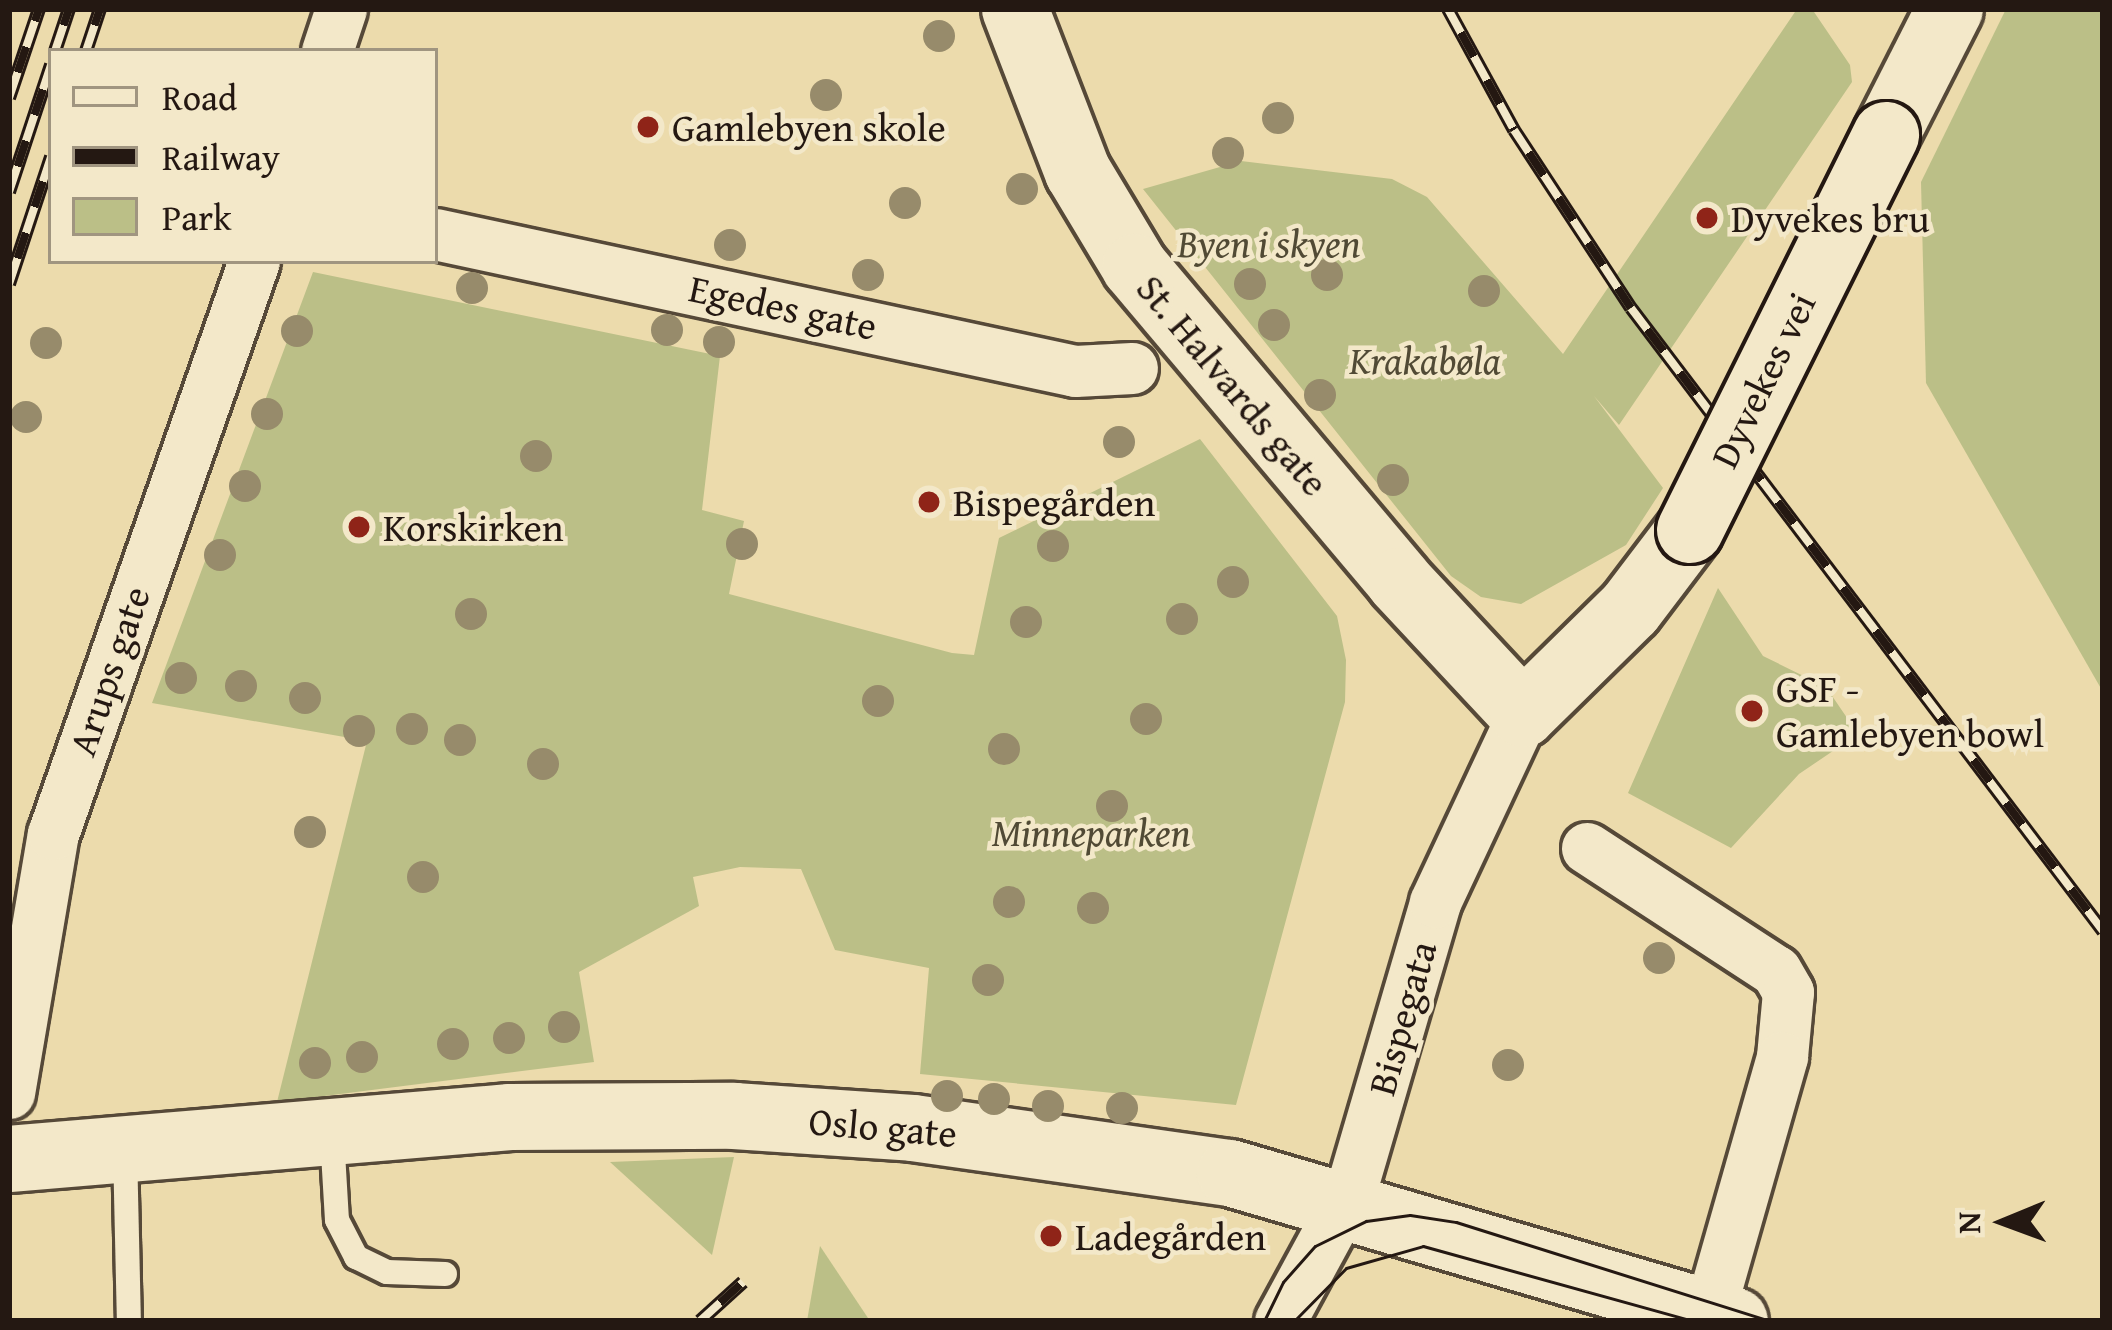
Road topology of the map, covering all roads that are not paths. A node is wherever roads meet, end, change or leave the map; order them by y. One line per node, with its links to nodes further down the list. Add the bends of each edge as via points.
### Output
1 (341, 9): 4 (street)
2 (1015, 9): 8 (street, St. Halvards gate, via 1078,172 1135,266 1399,581)
3 (1950, 9): 8 (street, Dyvekes vei, bridge, via 1690,530 1630,609)
4 (328, 48)
5 (438, 234): 7 (street, Egedes gate, via 1075,371)
6 (253, 264): 10 (street, Arups gate, via 53,835)
7 (1132, 368)
8 (1523, 714): 15 (street, Bispegata, via 1435,902)
9 (1587, 848): 17 (street, via 1776,971 1788,992 1782,1057)
10 (9, 1093)
11 (332, 1128): 13 (street, Oslo gate); 15 (street, Oslo gate, via 651,1114 889,1126 1139,1155); 16 (lane, via 346,1244 387,1272)
12 (9, 1134): 14 (street)
13 (125, 1147): 14 (street, Oslo gate); 18 (lane)
14 (9, 1159)
15 (1344, 1205): 17 (street, Oslo gate); 19 (street, Bispegata)
16 (445, 1274)
17 (1717, 1318)
18 (129, 1321)
19 (1280, 1321)

